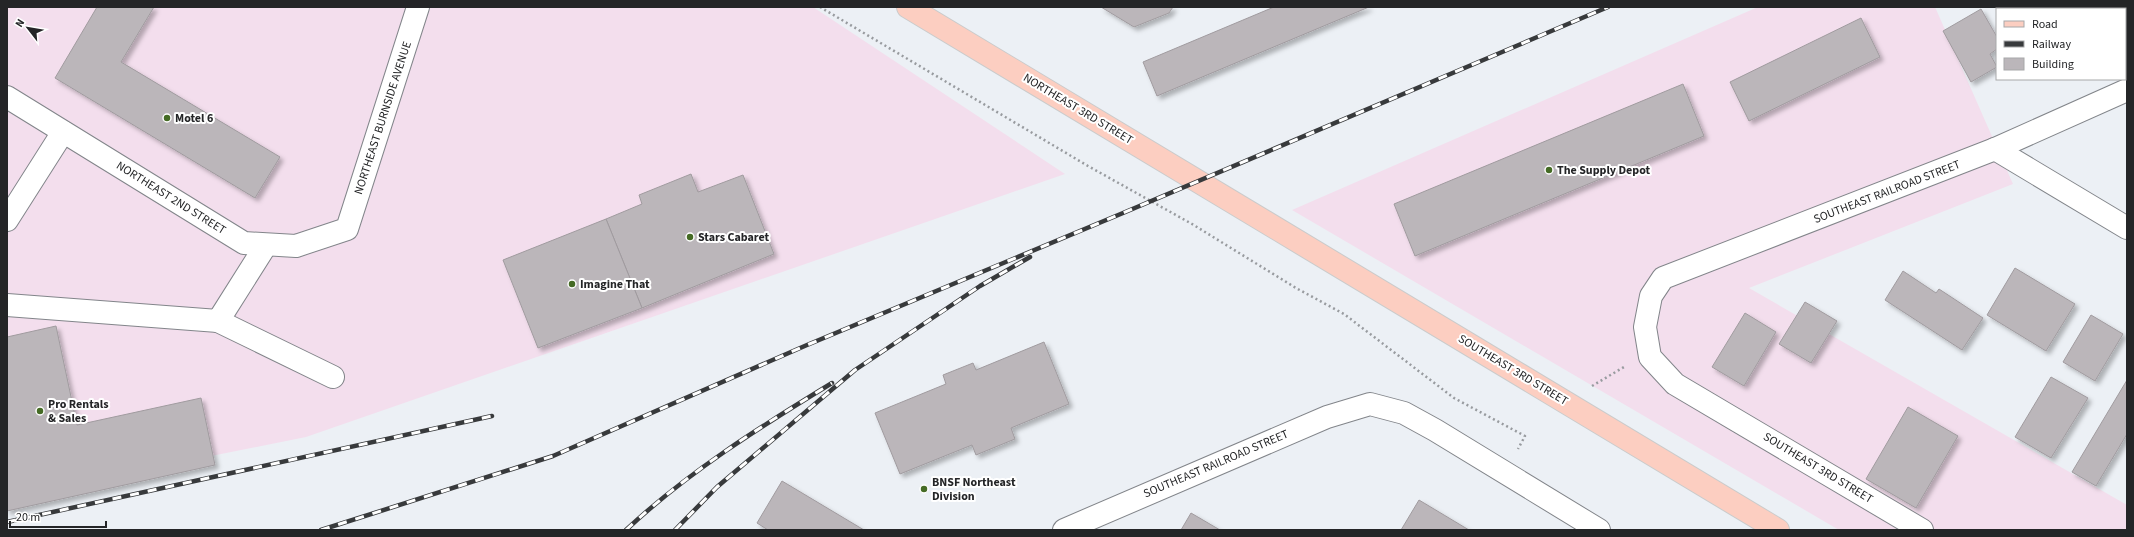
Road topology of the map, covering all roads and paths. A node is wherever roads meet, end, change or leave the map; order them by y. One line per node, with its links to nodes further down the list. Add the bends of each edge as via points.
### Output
1 (418, 7): 11 (street, NORTHEAST BURNSIDE AVENUE)
2 (820, 7): 18 (path, via 1344,314 1454,398 1525,436)
3 (908, 7): 8 (main road, NORTHEAST 3RD STREET)
4 (2127, 90): 7 (street, SOUTHEAST RAILROAD STREET)
5 (7, 97): 6 (street, NORTHEAST 2ND STREET)
6 (63, 132): 9 (street); 12 (street, NORTHEAST 2ND STREET, via 244,243)
7 (1995, 150): 10 (street); 15 (street, SOUTHEAST RAILROAD STREET, via 1663,278 1652,296 1645,326)
8 (1248, 210): 17 (main road, SOUTHEAST 3RD STREET)
9 (7, 220)
10 (2127, 228)
11 (347, 229): 12 (street, NORTHEAST 2ND STREET, via 296,246)
12 (266, 245): 14 (street)
13 (7, 305): 14 (street)
14 (218, 321): 16 (street)
15 (1650, 357): 17 (path, via 1618,369); 22 (street, SOUTHEAST 3RD STREET, via 1675,384)
16 (333, 377)
17 (1567, 402): 21 (main road, SOUTHEAST 3RD STREET)
18 (1504, 472): 19 (street); 20 (street, SOUTHEAST RAILROAD STREET, via 1404,413 1370,404 1327,417)
19 (1596, 529)
20 (1064, 530)
21 (1778, 530)
22 (1922, 530)

